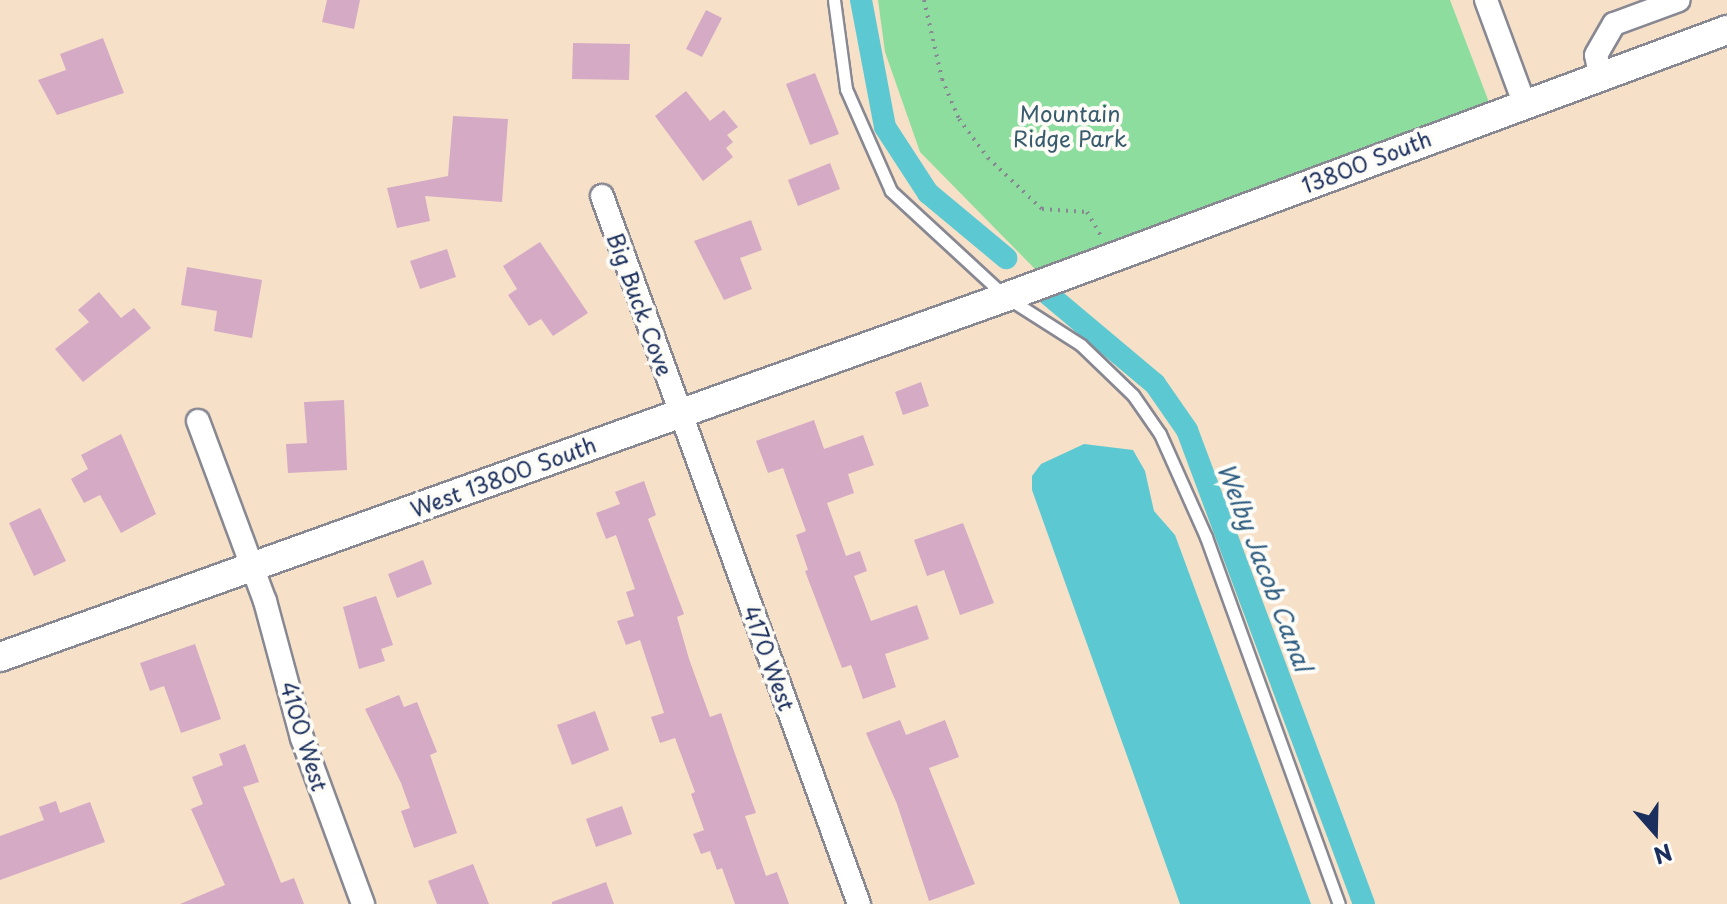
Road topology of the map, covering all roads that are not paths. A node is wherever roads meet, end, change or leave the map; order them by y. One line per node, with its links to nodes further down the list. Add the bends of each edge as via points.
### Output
1 (834, 0): 8 (lane, via 846,89 891,191)
2 (1486, 0): 6 (street)
3 (1679, 0): 5 (street, via 1614,24 1596,55)
4 (1727, 30): 5 (street, 13800 South)
5 (1600, 75): 6 (street, 13800 South)
6 (1524, 103): 8 (street, 13800 South)
7 (602, 196): 9 (street, Big Buck Cove)
8 (1006, 297): 9 (street, West 13800 South); 15 (lane, via 1081,345 1133,395 1160,434 1206,537)
9 (680, 412): 11 (street, West 13800 South); 14 (street, 4170 West)
10 (198, 421): 11 (street, 4100 West)
11 (252, 566): 12 (street, West 13800 South); 13 (street, 4100 West, via 302,738)
12 (0, 657)
13 (363, 904)
14 (859, 904)
15 (1339, 904)

